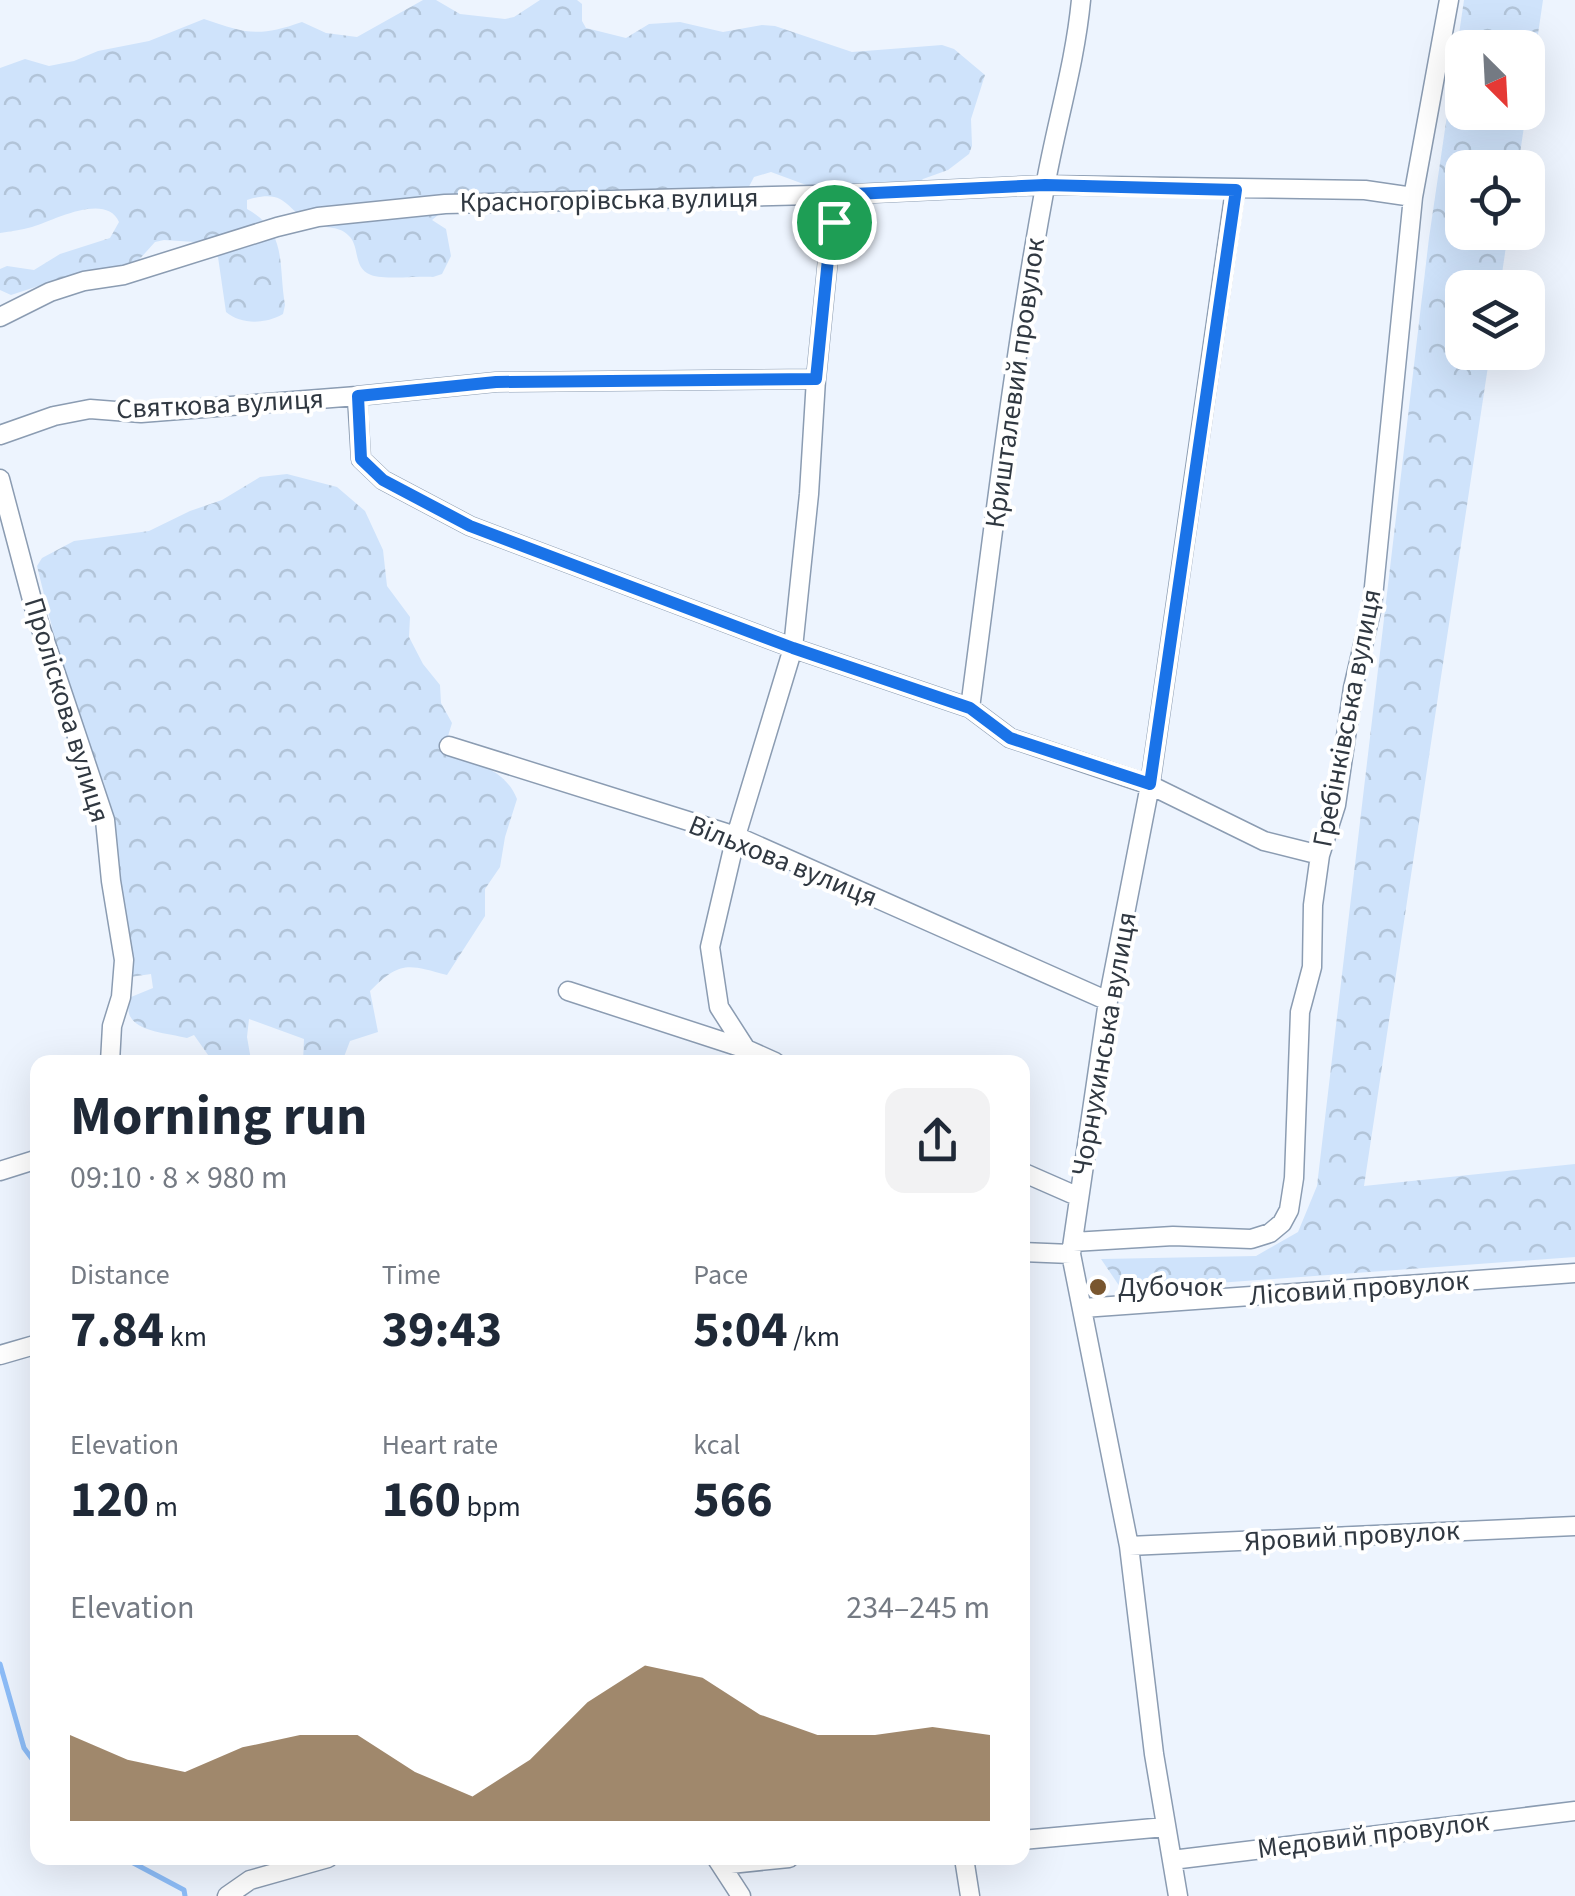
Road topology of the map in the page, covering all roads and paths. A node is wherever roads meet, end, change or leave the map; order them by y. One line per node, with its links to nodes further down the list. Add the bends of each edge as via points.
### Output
1 (1081, 0): 3 (street, Кришталевий провулок)
2 (1449, 0): 6 (street, Гребінківська вулиця)
3 (1045, 185): 4 (street, Красногорівська вулиця); 5 (street, Красногорівська вулиця); 13 (street, Кришталевий провулок)
4 (1236, 190): 6 (street, Красногорівська вулиця, via 1365,190); 15 (street, Чорнухинська вулиця)
5 (854, 194): 7 (street, Красногорівська вулиця, via 445,204 318,218 84,281); 8 (street, via 839,207 830,239)
6 (1414, 197): 17 (street, Гребінківська вулиця, via 1372,607 1336,805)
7 (0, 316)
8 (816, 379): 9 (street, via 496,382); 12 (street)
9 (358, 396): 10 (street, Святкова вулиця, via 141,413 90,409); 12 (street, Святкова вулиця, via 361,459 383,480 470,526)
10 (0, 435)
11 (0, 479): 20 (street, Проліскова вулиця, via 34,612 105,820 124,960)
12 (793, 648): 13 (street, Святкова вулиця); 16 (street)
13 (970, 708): 15 (street, Святкова вулиця, via 1010,738)
14 (449, 746): 16 (street, Вільхова вулиця)
15 (1150, 784): 17 (street, Святкова вулиця, via 1264,841); 19 (street, Чорнухинська вулиця)
16 (736, 836): 19 (street, Вільхова вулиця); 22 (street, via 710,947 719,1006)
17 (1320, 855): 27 (street, Гребінківська вулиця, via 1312,967 1300,1012 1294,1178 1282,1223 1251,1239 1172,1236)
18 (568, 991): 21 (street)
19 (1108, 1002): 26 (street, Чорнухинська вулиця)
20 (110, 1055)
21 (740, 1055)
22 (743, 1055)
23 (30, 1162): 24 (street)
24 (0, 1171)
25 (1030, 1176): 26 (street)
26 (1079, 1197): 27 (street, Чорнухинська вулиця)
27 (1072, 1248): 28 (street); 30 (street, Чорнухинська вулиця)
28 (1030, 1251)
29 (1575, 1273): 30 (street, Лісовий провулок)
30 (1083, 1308): 34 (street, Чорнухинська вулиця)
31 (30, 1346): 32 (street)
32 (0, 1355)
33 (1575, 1526): 34 (street, Яровий провулок)
34 (1129, 1546): 36 (street, Чорнухинська вулиця)
35 (1575, 1810): 38 (street, Медовий провулок)
36 (1165, 1826): 37 (street); 38 (street, Чорнухинська вулиця)
37 (1030, 1839)
38 (1172, 1860): 45 (street, Чорнухинська вулиця)
39 (303, 1865): 42 (street, via 250,1880)
40 (722, 1865): 43 (street)
41 (965, 1865): 44 (street)
42 (227, 1896)
43 (741, 1896)
44 (970, 1896)
45 (1178, 1896)

